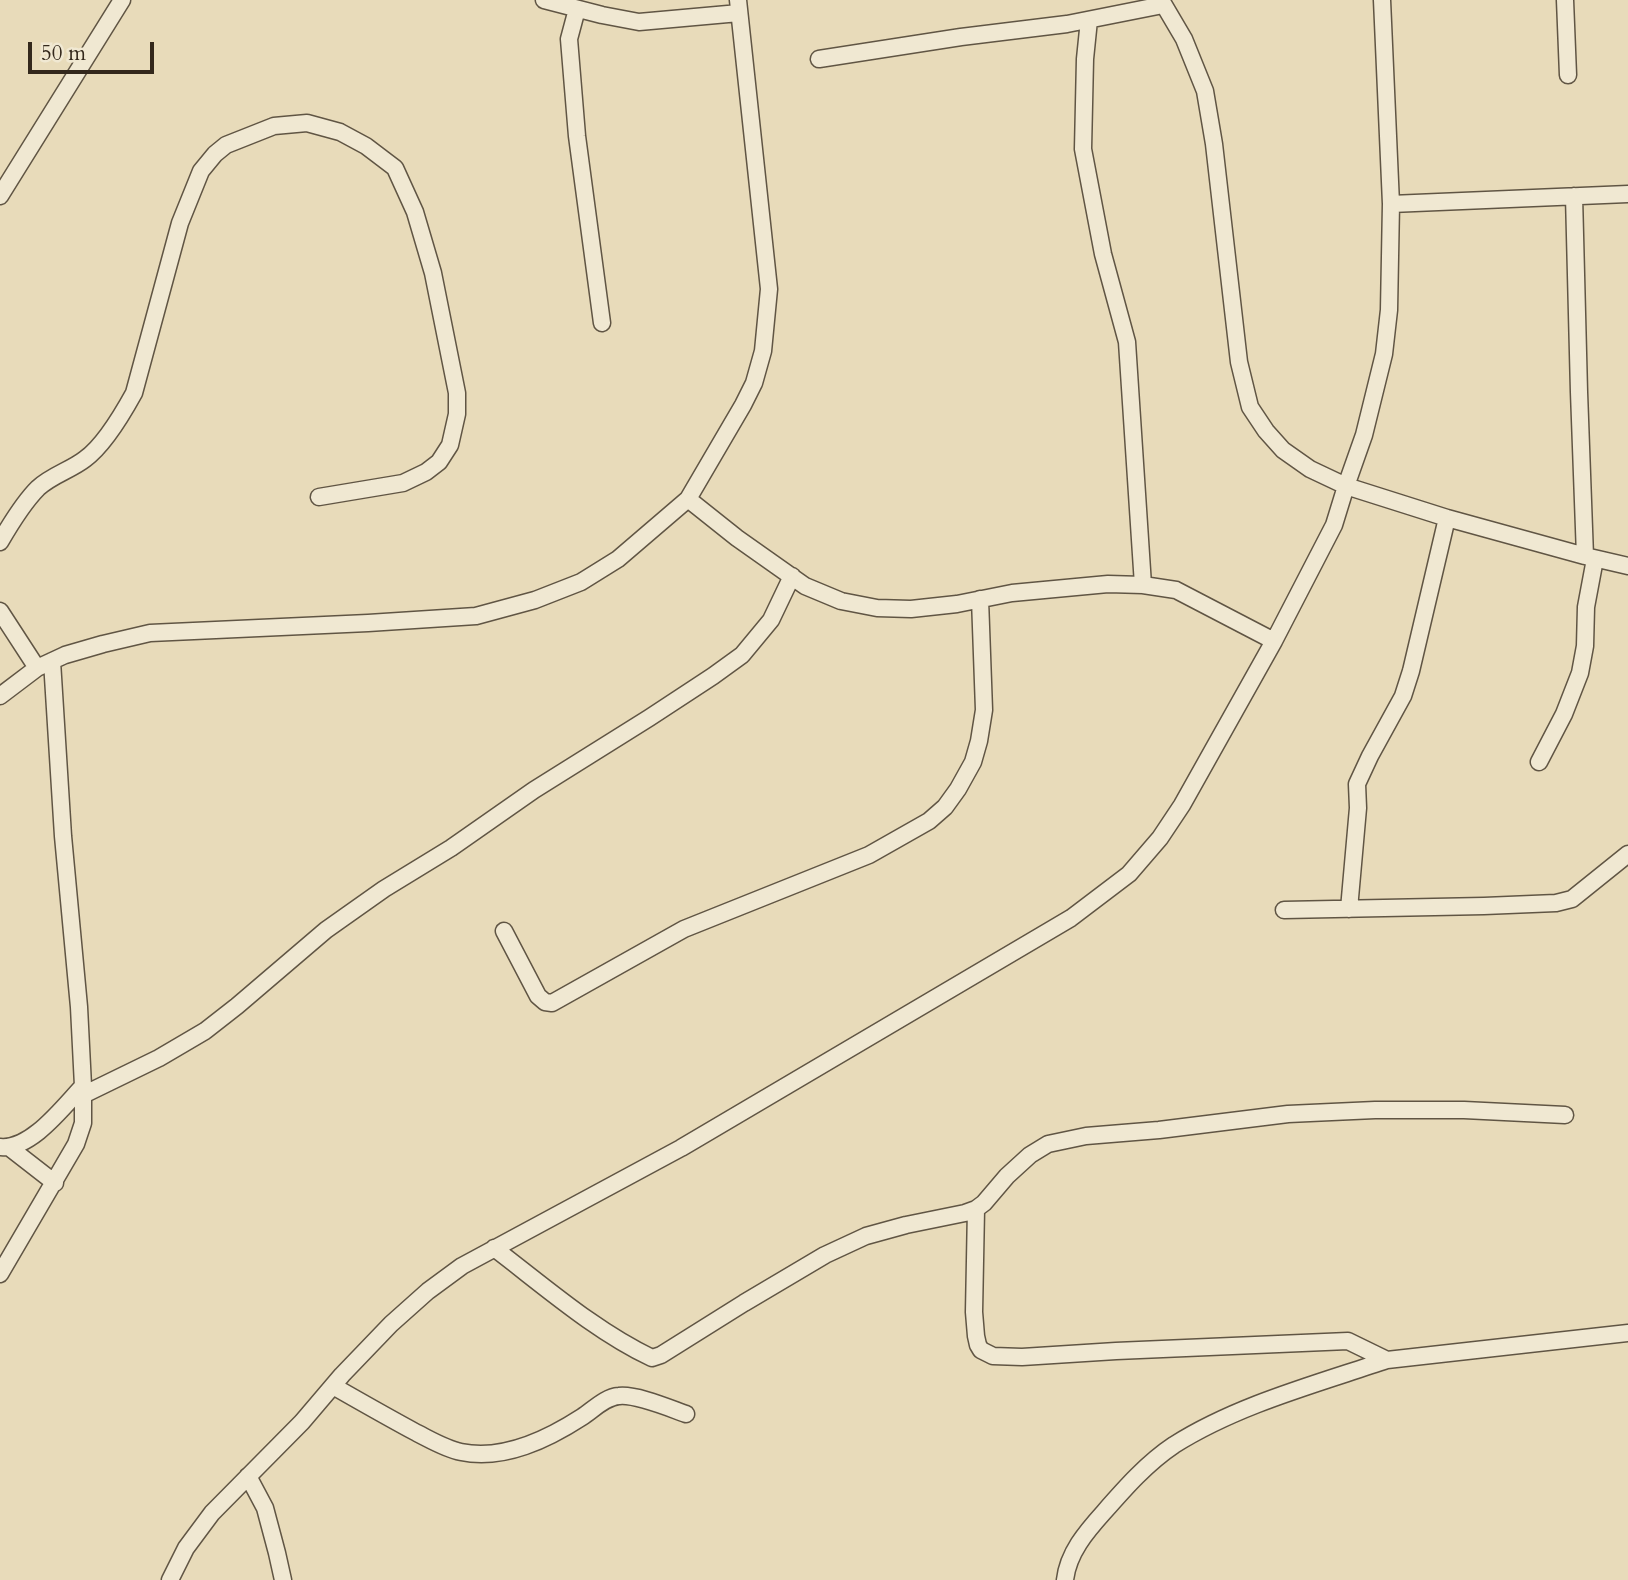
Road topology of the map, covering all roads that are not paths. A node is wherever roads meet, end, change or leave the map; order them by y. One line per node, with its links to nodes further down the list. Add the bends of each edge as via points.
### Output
1 (122, 0): 11 (street)
2 (544, 0): 7 (street)
3 (1382, 0): 15 (street)
4 (1565, 0): 10 (street)
5 (1162, 3): 8 (street); 17 (street, via 1184,39 1205,91 1239,362 1250,407 1283,450)
6 (739, 6): 7 (street, via 639,22); 19 (street, via 769,289 763,351 743,405)
7 (577, 9): 16 (street, via 569,39)
8 (1089, 20): 9 (street); 25 (street, via 1083,149 1103,254 1127,342)
9 (820, 59)
10 (1568, 75)
11 (6, 176): 14 (street)
12 (1628, 194): 13 (street)
13 (1574, 196): 15 (street); 22 (street, via 1578,391)
14 (0, 197)
15 (1391, 204): 17 (street, via 1384,354)
16 (602, 323)
17 (1346, 486): 20 (street); 28 (street, via 1334,525)
18 (318, 497): 21 (street, via 403,483 426,472 450,445 457,393 433,273 415,212 395,168 340,132 307,123 274,126 226,145 201,171 180,223 130,401 88,457 40,486)
19 (688, 499): 24 (street); 29 (street, via 618,559 581,582 476,616 150,633)
20 (1447, 518): 22 (street); 34 (street, via 1403,695 1357,784)
21 (0, 542)
22 (1590, 558): 23 (street); 32 (street, via 1580,673)
23 (1628, 566)
24 (792, 576): 26 (street, via 841,601 877,608 912,609); 37 (street, via 771,621 742,655 375,896 205,1031 159,1058)
25 (1143, 584): 26 (street); 28 (street, via 1176,590)
26 (980, 599): 36 (street, via 984,710 979,741 958,789 929,821 869,855 684,929 552,1003 538,996)
27 (0, 611): 30 (street)
28 (1274, 641): 42 (street, via 1182,805 1129,874 1101,896 681,1147)
29 (52, 661): 30 (street); 37 (street)
30 (37, 668): 31 (street)
31 (0, 696)
32 (1539, 761)
33 (1628, 854): 34 (street, via 1572,899 1556,903)
34 (1349, 909): 35 (street)
35 (1284, 910)
36 (503, 931)
37 (83, 1091): 39 (street, via 43,1129); 40 (street, via 80,1133)
38 (1565, 1115): 41 (street, via 1375,1110 1288,1114 1086,1136 1048,1144 1030,1155)
39 (5, 1148): 40 (street)
40 (55, 1183): 43 (street)
41 (976, 1209): 42 (street, via 866,1236 825,1255 652,1358 620,1342); 45 (street, via 976,1336 981,1350 993,1356 1348,1341)
42 (494, 1248): 46 (street, via 428,1291)
43 (0, 1274)
44 (1628, 1333): 45 (street)
45 (1387, 1360): 51 (street, via 1262,1402 1173,1446 1129,1483 1099,1517 1076,1547)
46 (333, 1386): 47 (street, via 439,1444 480,1454 507,1452 543,1439 618,1396); 48 (street)
47 (686, 1413)
48 (248, 1476): 49 (street, via 212,1513); 50 (street, via 265,1508)
49 (170, 1580)
50 (283, 1580)
51 (1065, 1580)

